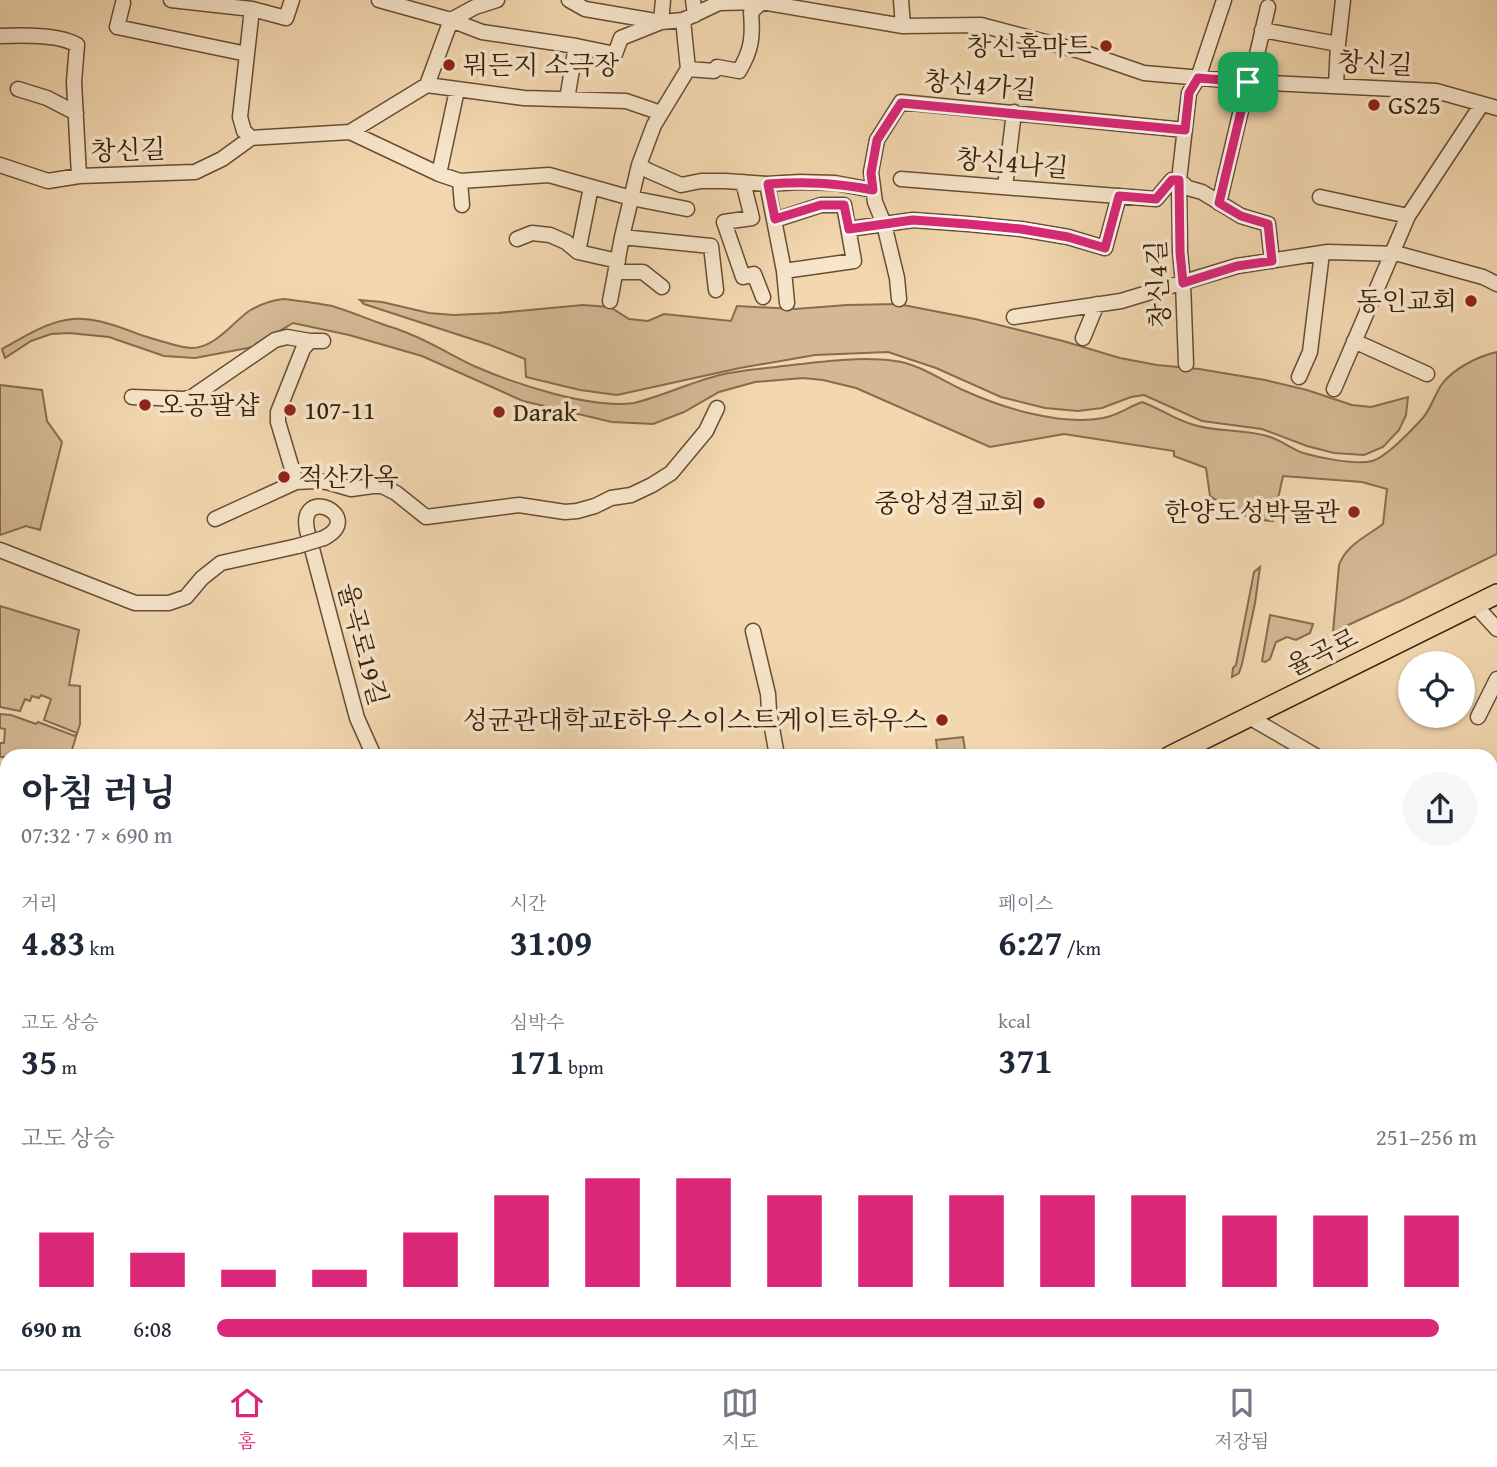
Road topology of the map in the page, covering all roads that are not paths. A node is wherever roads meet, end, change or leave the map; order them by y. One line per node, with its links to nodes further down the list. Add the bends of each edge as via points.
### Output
1 (171, 0): 13 (street)
2 (292, 0): 13 (street, via 286,18)
3 (379, 0): 15 (street, 창신길)
4 (663, 0): 16 (street)
5 (901, 0): 17 (street)
6 (1224, 0): 24 (street, 창신4길)
7 (1343, 0): 20 (street)
8 (492, 1): 15 (street)
9 (574, 1): 16 (street, 창신길, via 585,9)
10 (755, 1): 14 (street, 창신길, via 719,3); 17 (street, 창신길); 23 (street, via 748,57 739,71)
11 (123, 3): 22 (street, via 117,27)
12 (1268, 7): 18 (street)
13 (252, 9): 22 (street)
14 (690, 12): 16 (street, 창신길); 23 (street)
15 (451, 20): 21 (street, 창신길, via 482,32); 26 (street)
16 (661, 22): 21 (street, 창신길, via 621,38 615,54)
17 (904, 26): 24 (street, 창신길, via 981,25 1144,73)
18 (1262, 30): 20 (street); 25 (street)
19 (0, 36): 34 (street, via 45,37 76,45)
20 (1338, 44): 27 (street)
21 (576, 46): 30 (street)
22 (247, 54): 38 (street, via 240,117)
23 (688, 69): 35 (street)
24 (1198, 78): 25 (street, 창신길); 36 (street, 창신4길, via 1189,93)
25 (1248, 82): 27 (street, 창신길); 54 (street)
26 (427, 85): 29 (street); 37 (street)
27 (1336, 86): 31 (street, 창신길, via 1436,91)
28 (18, 89): 34 (street)
29 (457, 90): 30 (street); 41 (street)
30 (567, 99): 35 (street, via 626,101)
31 (1482, 104): 32 (street, 창신길); 57 (street)
32 (1497, 108)
33 (1014, 112): 36 (street, 창신4가길); 49 (street); 50 (street, 창신4가길, via 901,103 877,140)
34 (76, 113): 42 (street)
35 (661, 113): 40 (street)
36 (1185, 130): 44 (street, 창신4길)
37 (350, 132): 38 (street); 41 (street)
38 (251, 138): 42 (street, 창신길, via 195,172)
39 (0, 165): 42 (street, 창신길, via 48,181)
40 (639, 165): 46 (street, via 681,185); 53 (street)
41 (439, 174): 45 (street)
42 (79, 176)
43 (901, 178): 49 (street, 창신4나길)
44 (1179, 180): 51 (street, 창신4나길, via 1172,180 1156,199); 54 (street); 69 (street, 창신4길)
45 (460, 181): 48 (street, via 549,175); 55 (street)
46 (743, 182): 47 (street); 73 (street, via 752,218 724,222 743,277 754,274)
47 (768, 184): 50 (street, via 835,183); 58 (street)
48 (591, 187): 53 (street); 63 (street)
49 (1005, 187): 51 (street, 창신4나길)
50 (873, 190): 59 (street, 창신4가길)
51 (1119, 196): 59 (street, via 1105,248 1021,229 913,220)
52 (1320, 197): 57 (street)
53 (631, 198): 56 (street); 61 (street)
54 (1219, 203): 66 (street, via 1268,224)
55 (462, 205)
56 (687, 209)
57 (1408, 216): 65 (street)
58 (775, 219): 60 (street, via 821,205 844,205); 68 (street)
59 (884, 224): 60 (street); 74 (street, 창신4가길)
60 (849, 229): 68 (street, via 854,261)
61 (622, 237): 67 (street); 72 (street, via 711,246)
62 (517, 239): 63 (street, via 532,233 550,235)
63 (578, 252): 67 (street)
64 (1322, 253): 65 (street); 66 (street); 86 (street, via 1310,352)
65 (1391, 254): 70 (street); 81 (street)
66 (1272, 261): 69 (street, via 1237,266)
67 (617, 266): 71 (street, via 643,272); 75 (street)
68 (784, 271): 76 (street)
69 (1183, 283): 77 (street); 84 (street, 창신4길)
70 (1497, 284)
71 (662, 286)
72 (716, 290)
73 (763, 297)
74 (899, 299)
75 (610, 301)
76 (786, 303)
77 (1097, 304): 78 (street); 79 (street)
78 (1014, 317)
79 (1083, 338)
80 (275, 341): 82 (street); 83 (street, via 294,341); 83 (street, via 286,337 317,341 306,345); 88 (street, via 191,397)
81 (1354, 341): 85 (street); 87 (street)
82 (253, 346)
83 (299, 356): 90 (street, via 278,416)
84 (1186, 363)
85 (1427, 374)
86 (1298, 377)
87 (1334, 389)
88 (132, 397)
89 (717, 408): 90 (street, via 706,431 671,473 631,495 577,511 519,505 430,517 382,486 351,489 327,482)
90 (296, 482): 91 (street)
91 (215, 519)
92 (310, 542): 104 (street, 율곡로19길, bridge, via 357,718)
93 (310, 542): 94 (street, 율곡로19길, bridge, via 307,515 319,506 328,508 337,519 334,531)
94 (310, 542)
95 (310, 542): 96 (street, 율곡로19길, bridge, via 221,563 186,597 169,603 135,603)
96 (0, 550)
97 (1497, 594): 98 (main road, 율곡로)
98 (1475, 605): 99 (street); 102 (main road, 율곡로)
99 (1497, 629)
100 (753, 631): 105 (street)
101 (1497, 679): 103 (street)
102 (1249, 717): 106 (main road, 율곡로); 107 (street)
103 (1478, 717)
104 (371, 749)
105 (776, 749)
106 (1184, 749)
107 (1304, 749)

